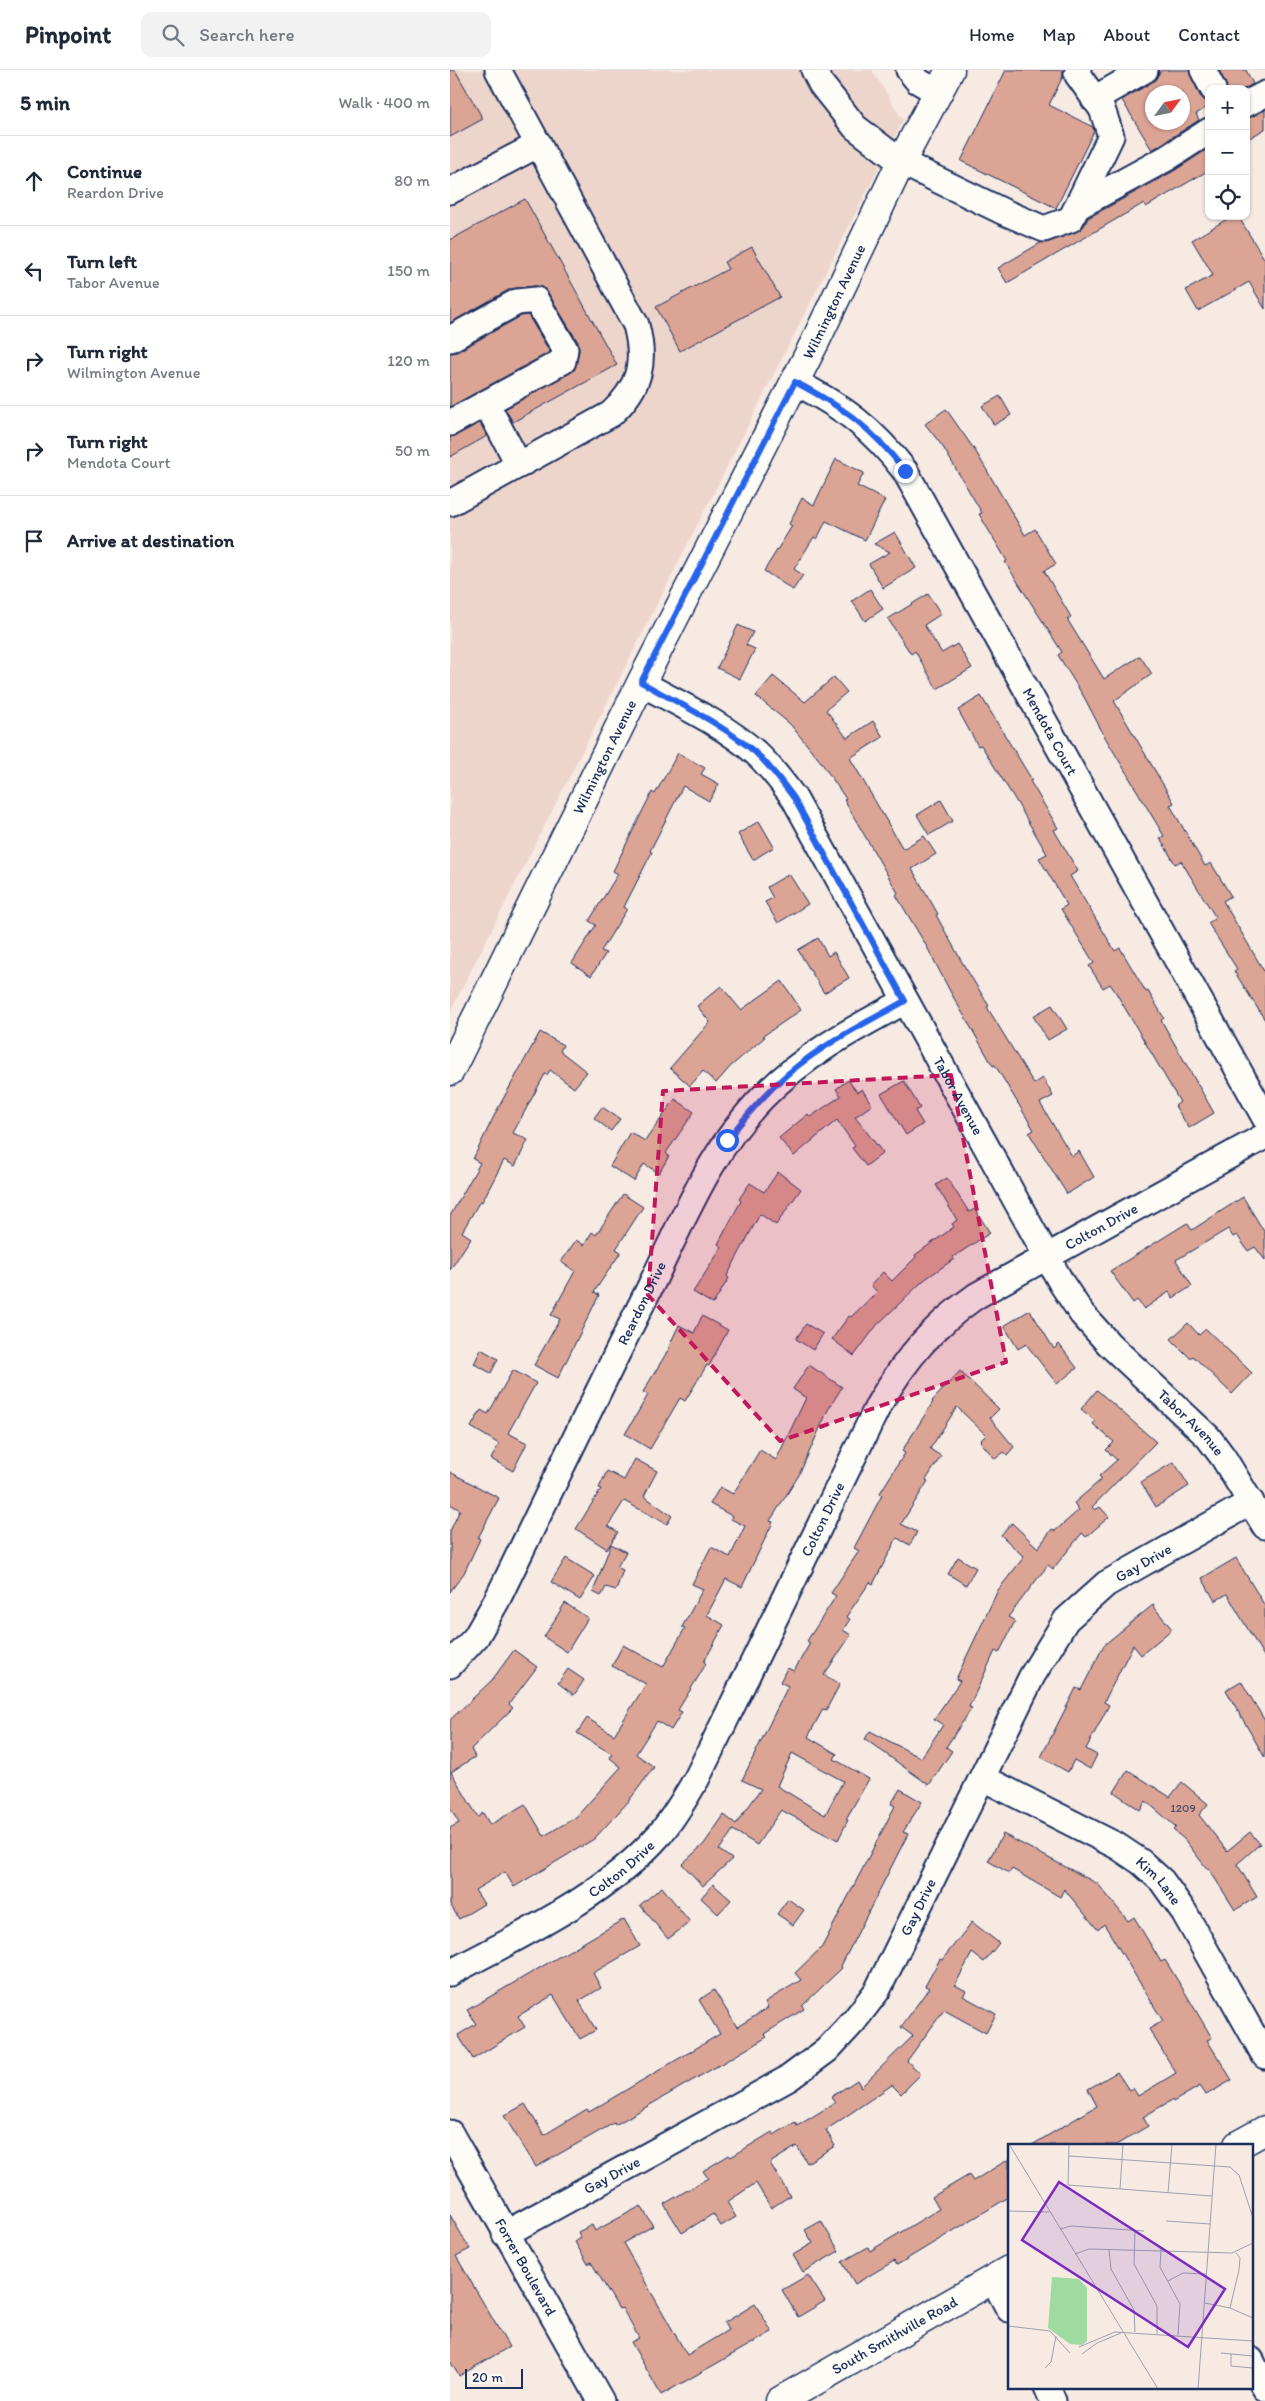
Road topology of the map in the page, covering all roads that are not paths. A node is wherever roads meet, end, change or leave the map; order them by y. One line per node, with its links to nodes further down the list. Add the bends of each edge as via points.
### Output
1 (498, 70): 13 (street)
2 (814, 70): 14 (street, via 854,127)
3 (909, 70): 7 (street, via 918,81)
4 (1078, 70): 10 (street, via 1077,74)
5 (1145, 70): 10 (street)
6 (1203, 70): 8 (street)
7 (945, 82): 14 (main road, Wilmington Avenue)
8 (1211, 85)
9 (1265, 94): 11 (street)
10 (1094, 99): 16 (street, via 1102,109 1110,136)
11 (1250, 102)
12 (1205, 134): 16 (street)
13 (538, 144): 15 (street); 21 (street, via 636,325 641,345 640,367 633,388 611,414)
14 (901, 162): 16 (street, via 1044,229 1071,219); 18 (main road, Wilmington Avenue)
15 (450, 192)
16 (1077, 207)
17 (450, 339): 19 (street, via 518,302 536,300 565,349 563,361)
18 (795, 382): 23 (main road, Wilmington Avenue); 26 (street, Mendota Court, via 863,424 905,471)
19 (486, 403): 20 (street); 21 (street)
20 (450, 423)
21 (519, 466): 22 (street)
22 (450, 503)
23 (641, 682): 24 (street, Tabor Avenue, via 732,735 776,774 794,798); 25 (main road, Wilmington Avenue)
24 (905, 1001): 28 (street, Tabor Avenue); 31 (street, Reardon Drive, via 844,1034 789,1072 727,1140 687,1209 497,1600 476,1637)
25 (450, 1071)
26 (1265, 1118)
27 (1265, 1136): 28 (street, Colton Drive)
28 (1047, 1256): 29 (street, Tabor Avenue, via 1082,1314 1109,1344 1208,1437); 33 (street, Colton Drive, via 950,1314 910,1355 892,1381 697,1778 659,1835 581,1900)
29 (1251, 1502): 30 (street, Tabor Avenue); 32 (street, Gay Drive, via 1106,1584 1066,1620 1032,1676)
30 (1265, 1526)
31 (450, 1665)
32 (983, 1778): 34 (street, Kim Lane, via 1118,1846 1162,1881 1184,1912); 39 (street, Gay Drive, via 877,1991 827,2050 790,2078)
33 (450, 1973)
34 (1265, 2056)
35 (1265, 2130): 37 (main road)
36 (450, 2134): 38 (street, Forrer Boulevard)
37 (1240, 2144)
38 (459, 2171): 39 (street, Forrer Boulevard)
39 (505, 2234): 45 (street, Forrer Boulevard)
40 (1001, 2275): 41 (street); 46 (main road, South Smithville Road)
41 (1008, 2305)
42 (1252, 2362): 44 (street)
43 (1048, 2388): 47 (street)
44 (1265, 2388)
45 (601, 2401)
46 (780, 2401)
47 (1053, 2401)

